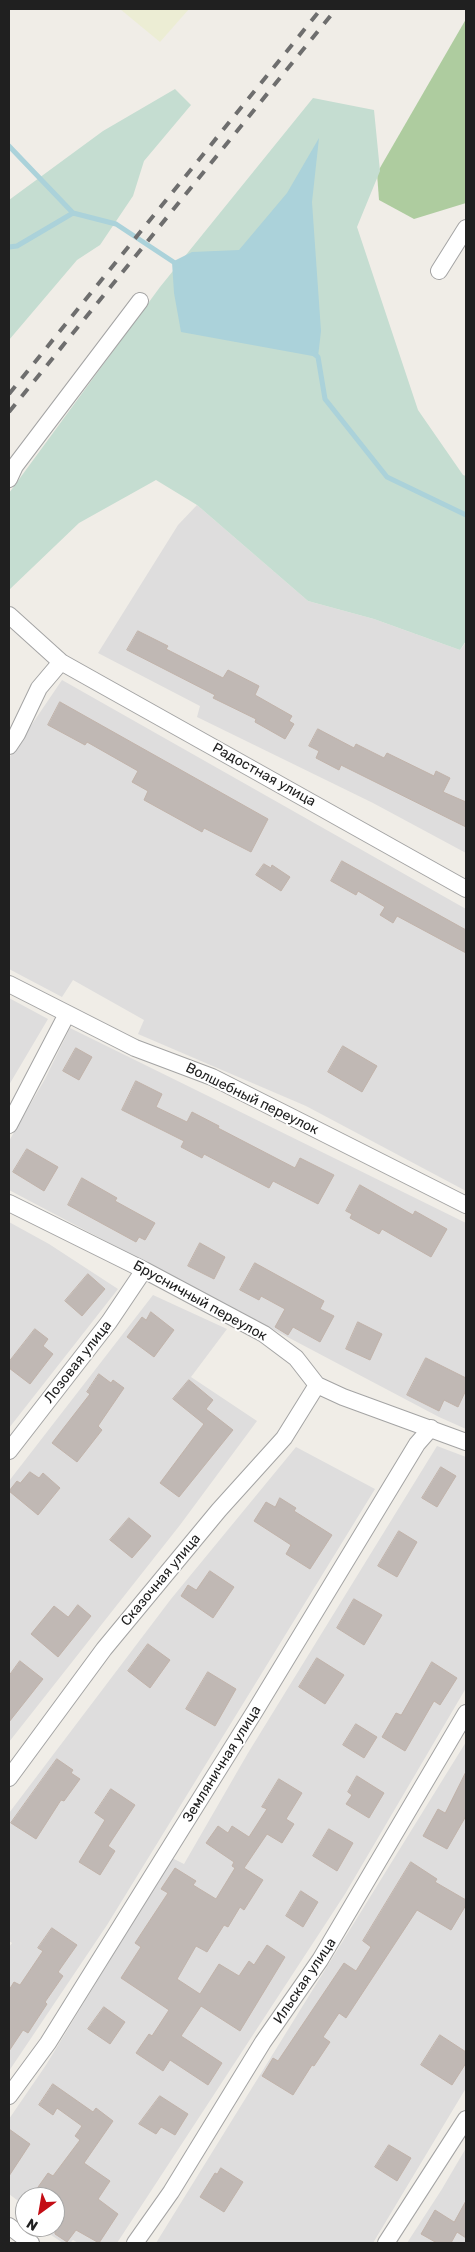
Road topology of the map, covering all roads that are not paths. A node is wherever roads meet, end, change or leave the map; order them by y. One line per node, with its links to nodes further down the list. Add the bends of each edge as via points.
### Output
1 (466, 228): 2 (street)
2 (439, 271)
3 (140, 301): 4 (street, via 21,459)
4 (9, 480)
5 (9, 615): 6 (street, Радостная улица)
6 (61, 662): 7 (street, via 40,688); 8 (street, Радостная улица)
7 (9, 746)
8 (466, 889)
9 (9, 984): 10 (street, Волшебный переулок)
10 (67, 1014): 11 (street); 13 (street, Волшебный переулок, via 135,1048 212,1077)
11 (9, 1125)
12 (9, 1203): 14 (street, Брусничный переулок)
13 (466, 1205)
14 (144, 1270): 15 (street, Брусничный переулок, via 264,1334 296,1358); 18 (street, Лозовая улица, via 109,1322)
15 (317, 1385): 16 (street, Брусничный переулок); 20 (street, Сказочная улица, via 284,1438 219,1510 104,1649)
16 (431, 1428): 17 (street, Брусничный переулок); 21 (street, Земляничная улица, via 417,1444 48,2043)
17 (466, 1442)
18 (9, 1451)
19 (466, 1713): 25 (street, Ильская улица, via 320,1960 263,2042 171,2192)
20 (9, 1778)
21 (9, 2096)
22 (466, 2119): 26 (street)
23 (9, 2226): 24 (street)
24 (31, 2243)
25 (135, 2243)
26 (386, 2243)

